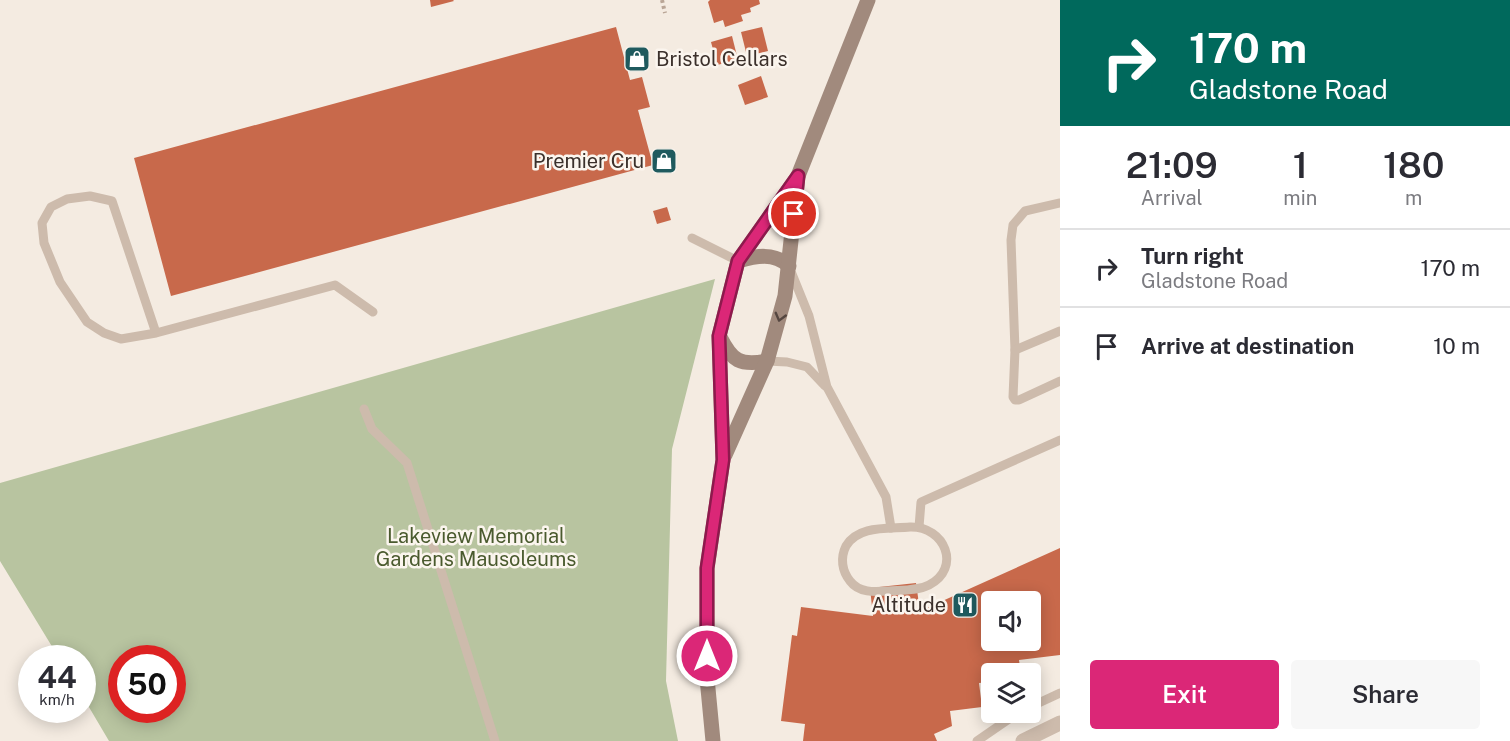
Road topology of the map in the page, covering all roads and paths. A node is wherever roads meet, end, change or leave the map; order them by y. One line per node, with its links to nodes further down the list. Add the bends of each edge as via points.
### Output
1 (662, 0): 3 (path)
2 (868, 0): 4 (main road)
3 (665, 13)
4 (798, 176): 7 (main road); 8 (main road)
5 (1060, 203): 13 (lane, via 1025,211 1013,225)
6 (692, 238): 7 (lane)
7 (738, 261): 8 (main road, via 775,257); 12 (main road)
8 (789, 266): 14 (main road, one-way to 14); 16 (lane, via 808,316)
9 (373, 312): 11 (lane, via 335,285)
10 (1060, 331): 13 (lane)
11 (156, 333): 11 (lane, via 121,339 87,322 60,282 44,243 42,223 51,207 67,199 90,196 112,201)
12 (719, 336): 14 (main road, via 734,358 753,363); 19 (main road)
13 (1015, 350): 15 (lane, via 1015,400)
14 (767, 361): 16 (lane, via 807,367); 19 (main road)
15 (1060, 381)
16 (827, 387): 21 (lane, via 886,497)
17 (364, 409): 26 (lane, via 372,429 407,463)
18 (1060, 440): 20 (lane, via 921,502)
19 (723, 460): 27 (main road, via 707,568 707,678)
20 (919, 527): 21 (lane); 21 (lane, via 935,533 944,546 946,561 935,581 918,588 872,592 853,585 844,571 843,553 847,545 861,532)
21 (891, 528)
22 (1060, 693): 23 (lane)
23 (1041, 702)
24 (1003, 723): 28 (lane)
25 (1060, 723): 29 (street)
26 (495, 741)
27 (713, 741)
28 (977, 741)
29 (1023, 741)

